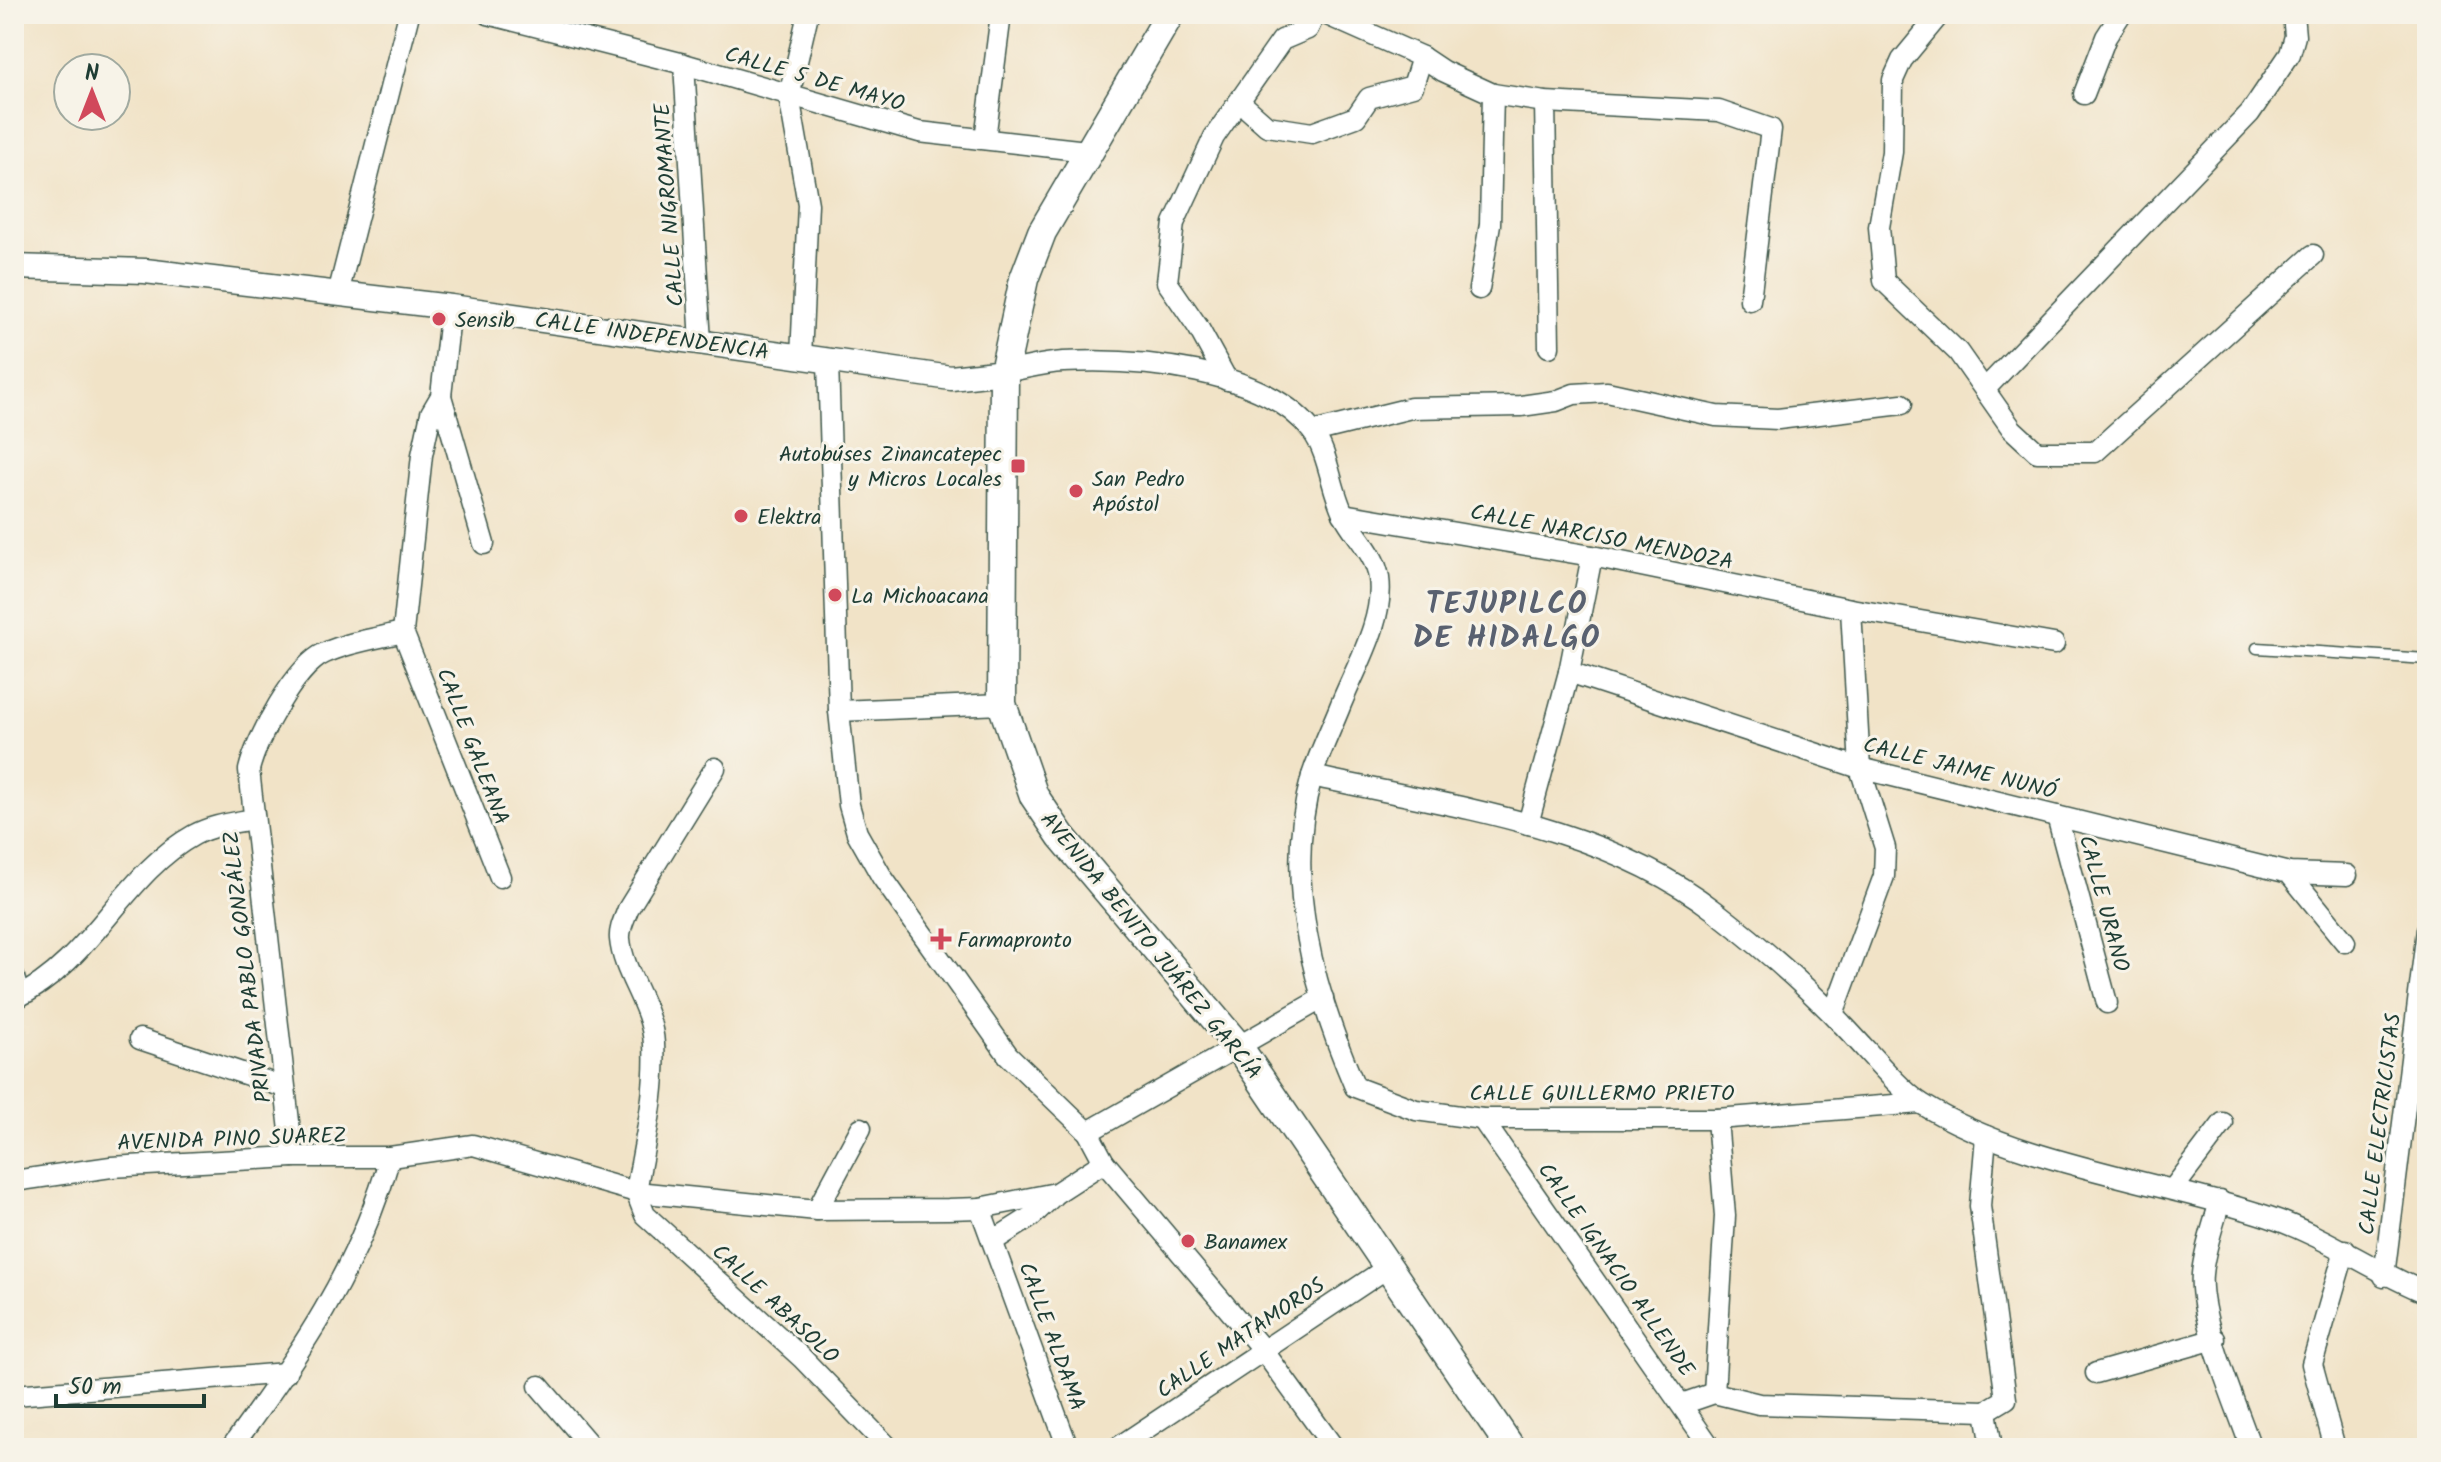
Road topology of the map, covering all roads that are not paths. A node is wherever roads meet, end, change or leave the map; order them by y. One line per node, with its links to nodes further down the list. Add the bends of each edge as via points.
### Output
1 (409, 14): 23 (street)
2 (488, 14): 12 (street, CALLE 5 DE MAYO)
3 (808, 14): 15 (street)
4 (1001, 14): 18 (street)
5 (1170, 14): 19 (main road, AVENIDA BENITO JUÁREZ GARCÍA)
6 (1315, 14): 17 (street, via 1308,29 1282,40)
7 (1325, 14): 11 (street)
8 (1940, 14): 32 (street, via 1902,60 1893,80 1892,152 1879,227 1880,254 1884,281 1958,352)
9 (2121, 14): 14 (street)
10 (2293, 14): 32 (street, via 2290,54 2250,113)
11 (1422, 57): 13 (street); 17 (street, via 1413,86 1369,98 1356,117 1312,133 1267,126)
12 (684, 64): 15 (street, CALLE 5 DE MAYO); 26 (street, CALLE NIGROMANTE)
13 (1493, 94): 16 (street); 22 (street, via 1490,224)
14 (2084, 94)
15 (789, 96): 18 (street, CALLE 5 DE MAYO, via 919,132); 28 (street, via 808,204)
16 (1545, 102): 24 (street, via 1719,111 1771,129); 27 (street)
17 (1241, 103): 31 (street, via 1214,137 1174,223 1167,282)
18 (985, 139): 19 (street, CALLE 5 DE MAYO)
19 (1087, 151): 30 (main road, AVENIDA BENITO JUÁREZ GARCÍA, via 1042,232 1024,279)
20 (2313, 255): 32 (street, via 2095,452 2037,452 2012,429)
21 (14, 267): 23 (street, CALLE INDEPENDENCIA, via 145,271)
22 (1479, 289)
23 (338, 294): 25 (street, CALLE INDEPENDENCIA)
24 (1750, 300)
25 (451, 307): 26 (street, CALLE INDEPENDENCIA); 33 (street)
26 (701, 342): 28 (street, CALLE INDEPENDENCIA)
27 (1549, 347)
28 (801, 357): 29 (street, CALLE INDEPENDENCIA)
29 (828, 362): 30 (street, CALLE INDEPENDENCIA, via 951,378); 46 (street)
30 (1004, 372): 31 (street, via 1060,362 1122,362); 45 (main road, AVENIDA BENITO JUÁREZ GARCÍA)
31 (1227, 380): 35 (street, via 1290,409)
32 (1985, 389)
33 (441, 396): 37 (street); 40 (street, via 431,413 422,455)
34 (1902, 404): 35 (street, via 1778,419 1716,416 1607,392 1521,406 1411,408)
35 (1313, 432): 36 (street, CALLE GUILLERMO PRIETO)
36 (1343, 514): 38 (street, CALLE NARCISO MENDOZA); 49 (street, CALLE GUILLERMO PRIETO, via 1373,559 1379,579 1376,615)
37 (484, 544)
38 (1592, 556): 39 (street, CALLE NARCISO MENDOZA); 44 (street)
39 (1851, 609): 41 (street, CALLE NARCISO MENDOZA); 48 (street)
40 (403, 632): 51 (street, PRIVADA PABLO GONZÁLEZ, via 335,649 311,663 260,736 249,770); 55 (street, CALLE GALEANA)
41 (2054, 644)
42 (2257, 648): 43 (lane)
43 (2427, 659)
44 (1569, 672): 48 (street, CALLE JAIME NUNÓ); 52 (street)
45 (1002, 704): 46 (street); 64 (main road, AVENIDA BENITO JUÁREZ GARCÍA, via 1034,796 1061,836)
46 (839, 711): 71 (street, via 849,805 857,833 882,877 1008,1055)
47 (715, 768): 78 (street, via 628,909 621,929 623,951 648,1010 654,1040 656,1080)
48 (1860, 768): 50 (street, CALLE JAIME NUNÓ); 61 (street, via 1885,848 1884,876)
49 (1312, 776): 52 (street); 59 (street, CALLE GUILLERMO PRIETO, via 1299,874)
50 (2057, 816): 53 (street, CALLE JAIME NUNÓ); 60 (street, CALLE URANO)
51 (253, 819): 58 (street, via 215,826 180,844 66,965); 65 (street, PRIVADA PABLO GONZÁLEZ)
52 (1528, 824): 61 (street, via 1640,864 1684,888)
53 (2289, 873): 54 (street, CALLE JAIME NUNÓ); 57 (street)
54 (2347, 875)
55 (500, 877)
56 (2427, 930): 62 (street, CALLE ELECTRICISTAS)
57 (2345, 942)
58 (16, 991)
59 (1323, 998): 64 (street); 67 (street, CALLE GUILLERMO PRIETO, via 1355,1087 1416,1110)
60 (2107, 1003)
61 (1833, 1014): 66 (street)
62 (2422, 1024): 86 (street, CALLE ELECTRICISTAS)
63 (140, 1039): 65 (street)
64 (1238, 1046): 71 (street); 85 (main road, AVENIDA BENITO JUÁREZ GARCÍA)
65 (284, 1087): 73 (street, PRIVADA PABLO GONZÁLEZ)
66 (1920, 1103): 68 (street, CALLE GUILLERMO PRIETO); 72 (street)
67 (1482, 1119): 68 (street, CALLE GUILLERMO PRIETO); 95 (street, CALLE IGNACIO ALLENDE)
68 (1717, 1119): 93 (street, via 1725,1216)
69 (2223, 1123): 77 (street)
70 (861, 1128): 82 (street)
71 (1088, 1132): 75 (street)
72 (1986, 1136): 77 (street); 96 (street, via 1980,1206 2006,1399)
73 (293, 1157): 74 (street, AVENIDA PINO SUAREZ); 76 (street, AVENIDA PINO SUAREZ, via 111,1167)
74 (390, 1157): 78 (street, AVENIDA PINO SUAREZ, via 485,1146); 90 (street, via 359,1248)
75 (1104, 1162): 79 (street); 89 (street)
76 (14, 1181)
77 (2173, 1189): 80 (street)
78 (636, 1192): 82 (street, AVENIDA PINO SUAREZ); 99 (street, CALLE ABASOLO, via 645,1215 802,1358)
79 (1056, 1193): 81 (street, AVENIDA PINO SUAREZ); 83 (street)
80 (2220, 1201): 84 (street); 88 (street, via 2202,1272)
81 (980, 1208): 82 (street, AVENIDA PINO SUAREZ); 83 (street, CALLE ALDAMA)
82 (817, 1210)
83 (993, 1241): 100 (street, CALLE ALDAMA)
84 (2345, 1250): 86 (street); 107 (street, via 2312,1364)
85 (1390, 1266): 89 (street, CALLE MATAMOROS); 103 (main road, AVENIDA BENITO JUÁREZ GARCÍA)
86 (2384, 1276): 87 (street)
87 (2427, 1293)
88 (2215, 1339): 91 (street); 106 (street)
89 (1263, 1350): 101 (street, CALLE MATAMOROS); 102 (street)
90 (286, 1373): 94 (street); 97 (street)
91 (2096, 1373)
92 (539, 1386): 98 (street)
93 (1714, 1393): 95 (street); 96 (street, via 1759,1404)
94 (14, 1395)
95 (1682, 1404): 104 (street, CALLE IGNACIO ALLENDE)
96 (1986, 1411): 105 (street)
97 (231, 1448)
98 (592, 1448)
99 (889, 1448)
100 (1068, 1448)
101 (1117, 1448)
102 (1334, 1448)
103 (1511, 1448)
104 (1711, 1448)
105 (1992, 1448)
106 (2251, 1448)
107 (2335, 1448)

